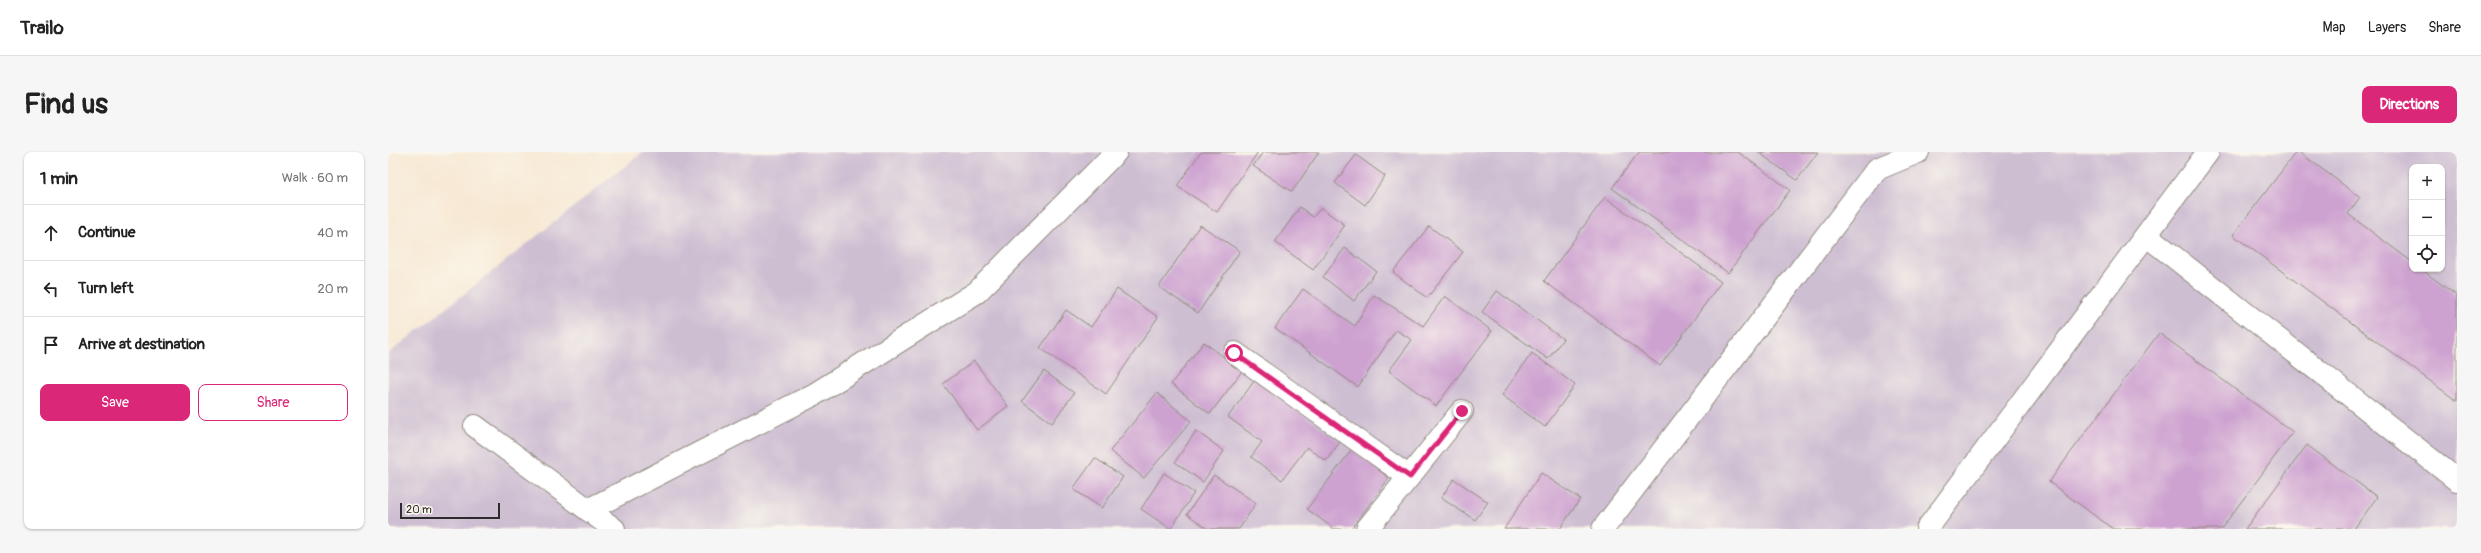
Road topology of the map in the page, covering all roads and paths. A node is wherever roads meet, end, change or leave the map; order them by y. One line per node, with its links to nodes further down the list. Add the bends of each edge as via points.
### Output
1 (1116, 152): 10 (lane, via 977,292 815,394)
2 (1918, 152): 13 (lane, via 1877,169)
3 (2208, 152): 4 (lane)
4 (2146, 235): 9 (lane); 14 (lane)
5 (1234, 353): 8 (lane)
6 (1462, 411): 8 (lane)
7 (475, 426): 10 (lane)
8 (1410, 477): 12 (lane)
9 (2457, 480)
10 (588, 510): 11 (lane)
11 (614, 529)
12 (1367, 529)
13 (1603, 529)
14 (1927, 529)

